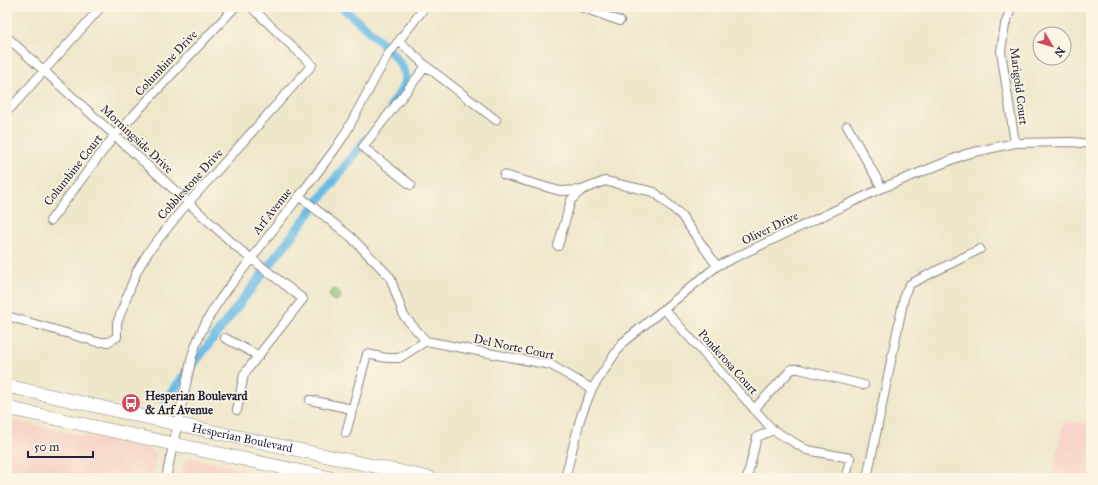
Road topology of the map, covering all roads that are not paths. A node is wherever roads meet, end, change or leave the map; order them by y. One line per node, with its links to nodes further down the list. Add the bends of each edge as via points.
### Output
1 (101, 7): 11 (street)
2 (235, 7): 15 (street, Columbine Drive)
3 (251, 7): 23 (street, Cobblestone Drive, via 312,65)
4 (425, 7): 9 (street, Arf Avenue)
5 (581, 7): 7 (street)
6 (1011, 8): 16 (street, Marigold Court, via 1004,25 1001,51)
7 (620, 21)
8 (7, 37): 11 (street, Morningside Drive)
9 (399, 40): 10 (street); 22 (street, Arf Avenue, via 387,56 338,144)
10 (426, 66): 13 (street); 19 (street, via 363,147)
11 (44, 71): 12 (street); 15 (street, Morningside Drive)
12 (7, 112)
13 (496, 120)
14 (846, 126): 20 (street)
15 (115, 135): 23 (street, Morningside Drive); 24 (street, Columbine Court)
16 (1015, 143): 17 (street, Oliver Drive); 20 (street, Oliver Drive, via 966,154)
17 (1091, 144)
18 (504, 175): 21 (street, via 560,191)
19 (411, 185)
20 (882, 188): 28 (street, Oliver Drive)
21 (582, 190): 25 (street, via 571,200); 28 (street, via 605,181 654,192 681,215)
22 (299, 196): 27 (street, Arf Avenue); 32 (street, via 351,237 390,277 404,316)
23 (188, 204): 27 (street, Morningside Drive); 30 (street, Cobblestone Drive, via 138,268 117,323 117,337 108,342 98,342)
24 (50, 221)
25 (558, 246)
26 (980, 249): 52 (street, via 910,284 905,293)
27 (250, 259): 33 (street, Morningside Drive, via 303,299); 42 (street, Arf Avenue, via 215,306 198,337)
28 (717, 266): 29 (street, Oliver Drive)
29 (664, 309): 36 (street, Oliver Drive, via 622,343); 40 (street, Ponderosa Court)
30 (7, 316)
31 (225, 338): 33 (street)
32 (426, 341): 36 (street, Del Norte Court, via 551,365); 39 (street, via 399,358 367,354)
33 (259, 356): 41 (street, via 244,374)
34 (864, 385): 40 (street, via 792,369)
35 (7, 386): 42 (main road, Hesperian Boulevard)
36 (592, 389): 49 (street, Oliver Drive, via 581,416)
37 (310, 400): 39 (street)
38 (7, 408): 45 (main road, Hesperian Boulevard)
39 (352, 409): 44 (street)
40 (754, 409): 43 (street, Ponderosa Court)
41 (237, 410)
42 (178, 424): 45 (street, Arf Avenue); 48 (main road, Hesperian Boulevard)
43 (773, 430): 50 (street, via 757,436); 51 (street, Ponderosa Court, via 807,450 850,458)
44 (346, 433)
45 (173, 444): 46 (street, Arf Avenue); 47 (main road, Hesperian Boulevard)
46 (166, 478)
47 (331, 478)
48 (430, 478)
49 (565, 478)
50 (747, 478)
51 (846, 478)
52 (867, 478)

